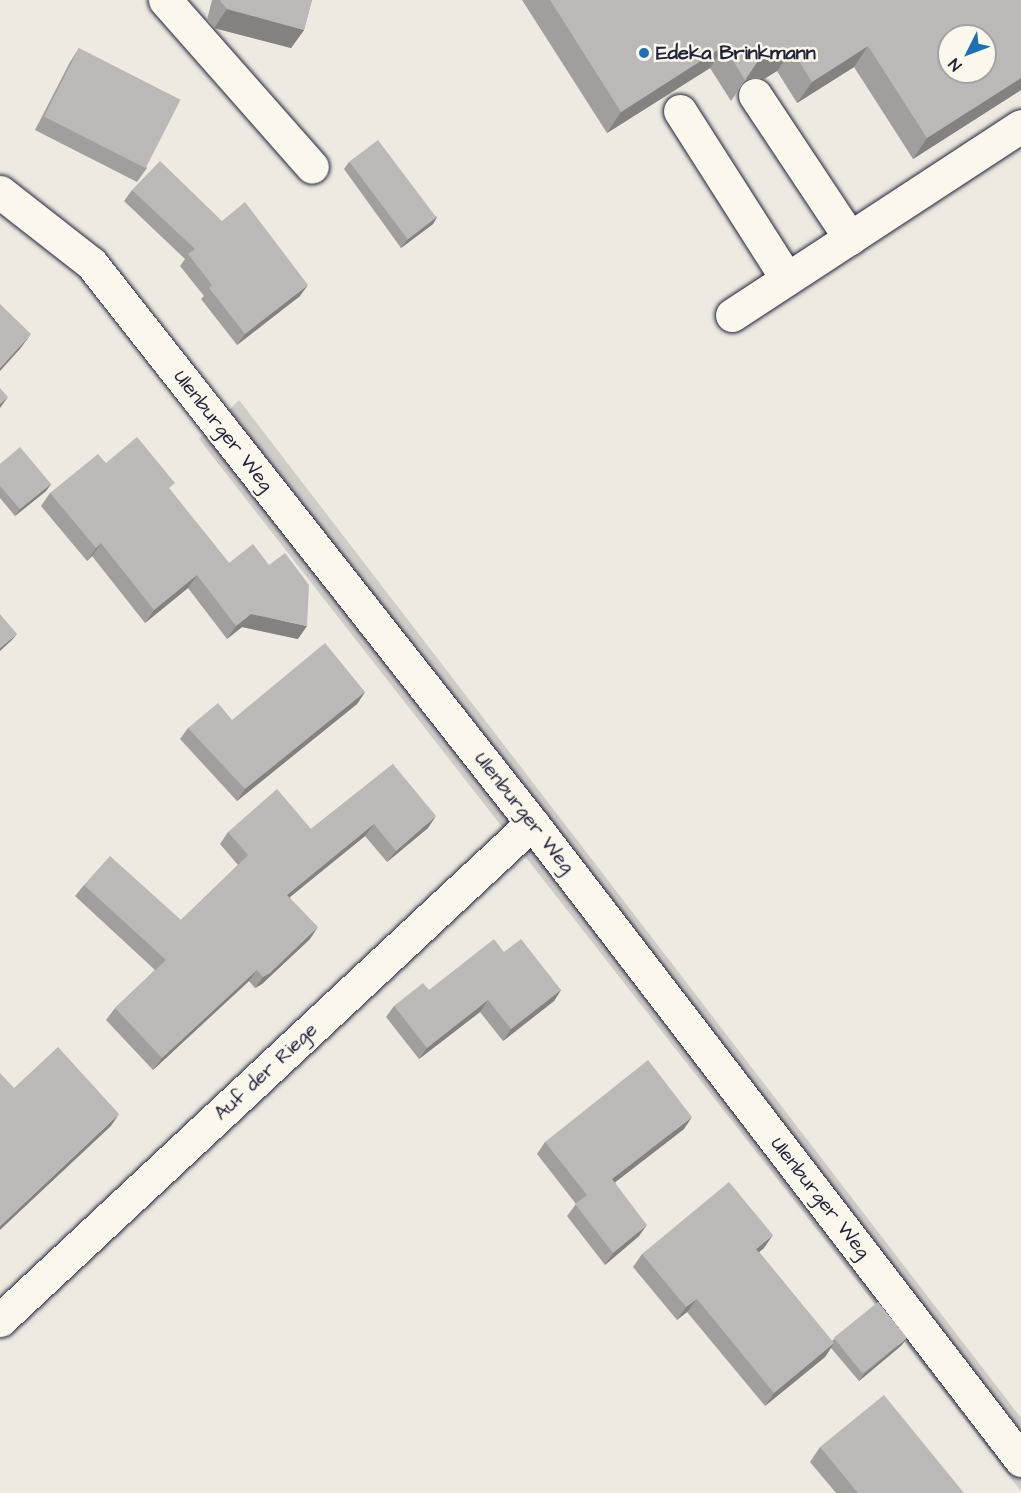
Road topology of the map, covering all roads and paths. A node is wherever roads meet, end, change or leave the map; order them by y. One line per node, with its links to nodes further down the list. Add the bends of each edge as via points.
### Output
1 (165, 0): 5 (street)
2 (755, 95): 7 (street)
3 (680, 111): 8 (street)
4 (1021, 126): 7 (street)
5 (312, 167)
6 (0, 192): 10 (street, Ulenburger Weg, via 91,263)
7 (850, 238): 8 (street)
8 (787, 279): 9 (street)
9 (732, 315)
10 (532, 823): 11 (street, Auf der Riege); 12 (street, Ulenburger Weg)
11 (0, 1320)
12 (1021, 1460)

